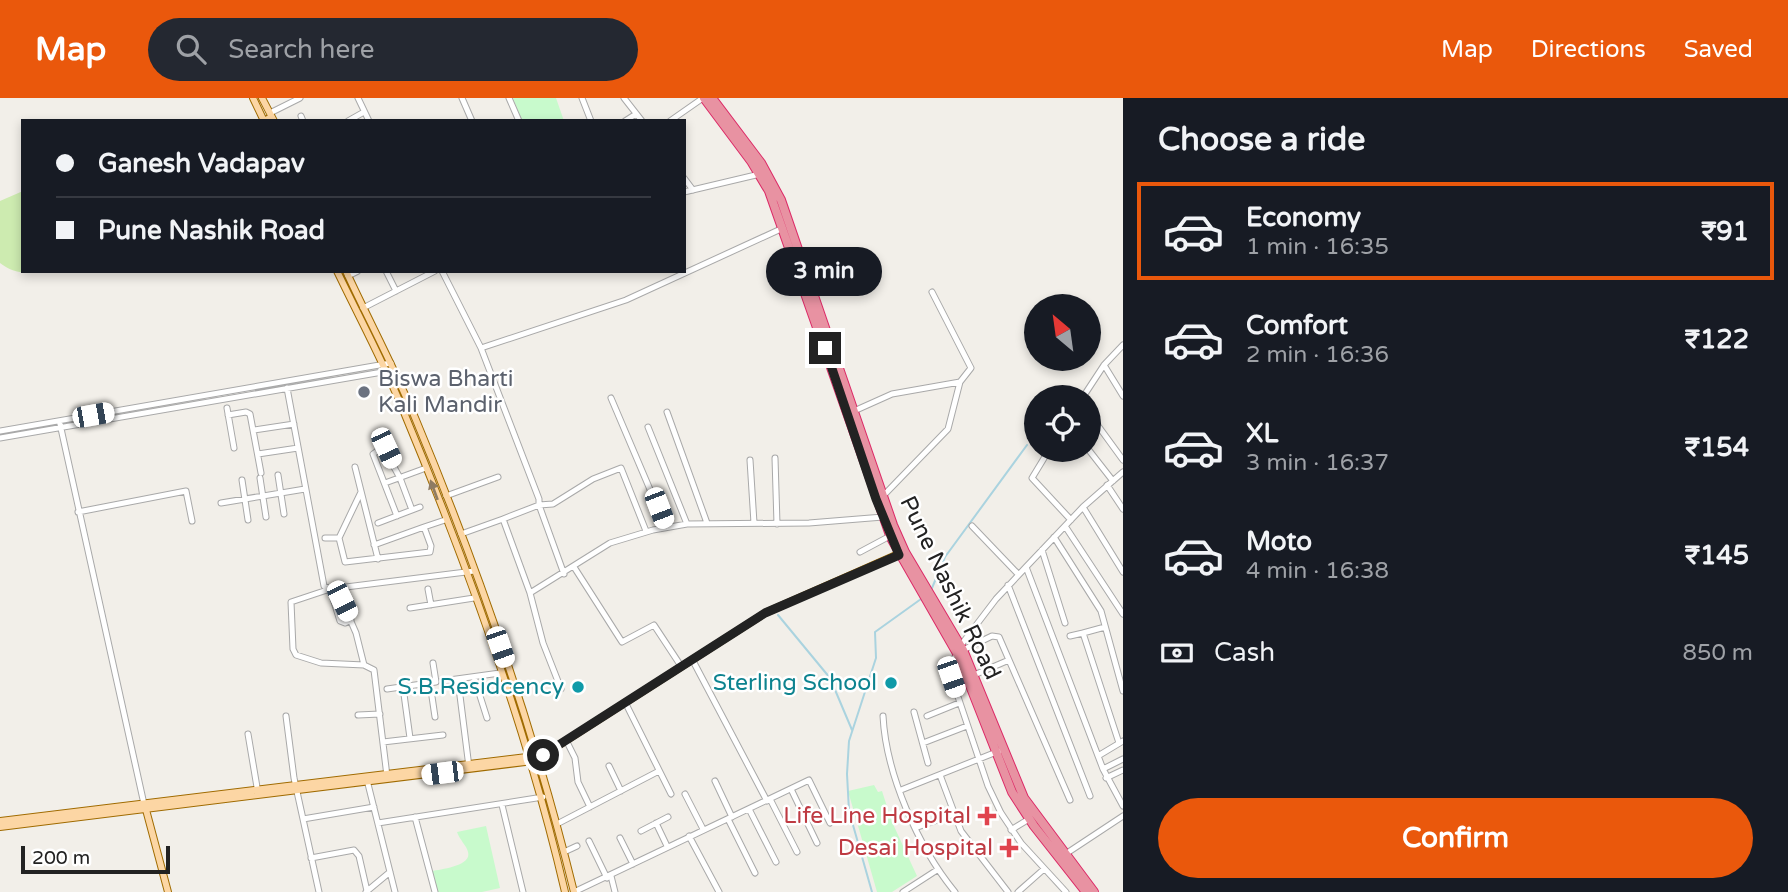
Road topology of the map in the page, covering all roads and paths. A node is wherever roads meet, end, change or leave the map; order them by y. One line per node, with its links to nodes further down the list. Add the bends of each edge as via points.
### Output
1 (253, 98): 14 (main road)
2 (262, 98): 13 (main road)
3 (300, 98): 13 (street)
4 (358, 98): 11 (street)
5 (462, 98): 17 (street)
6 (509, 98): 18 (street)
7 (582, 98): 19 (street)
8 (624, 98): 12 (street)
9 (704, 98): 22 (street); 23 (highway, Pune Nashik Road)
10 (712, 98): 48 (highway, Pune Nashik Road, via 761,163 781,200)
11 (365, 112): 15 (street); 16 (street)
12 (636, 114): 20 (street); 21 (street)
13 (272, 117)
14 (263, 119)
15 (352, 119)
16 (368, 119)
17 (471, 119)
18 (518, 119)
19 (590, 119)
20 (628, 119)
21 (640, 119)
22 (673, 119)
23 (760, 174): 25 (street); 27 (highway, Pune Nashik Road)
24 (686, 180): 25 (street)
25 (693, 190): 26 (street)
26 (686, 192)
27 (784, 227): 28 (street); 94 (highway, Pune Nashik Road)
28 (686, 272)
29 (338, 273): 42 (main road)
30 (387, 273): 35 (street)
31 (431, 273): 35 (street)
32 (443, 273): 39 (street)
33 (684, 273): 39 (street, via 626,300)
34 (347, 274): 37 (main road)
35 (396, 291): 37 (street)
36 (932, 292): 43 (street, via 970,364)
37 (363, 308): 41 (main road)
38 (1123, 345): 40 (street)
39 (481, 348): 83 (street)
40 (1104, 365): 45 (street); 46 (street)
41 (392, 367): 42 (street); 79 (main road)
42 (383, 368): 44 (street); 66 (main road)
43 (960, 382): 48 (street, via 891,394); 80 (street, via 947,429)
44 (286, 385): 50 (street); 51 (street)
45 (1091, 385)
46 (1123, 396)
47 (611, 398): 108 (street)
48 (854, 411): 80 (highway, Pune Nashik Road)
49 (667, 412): 101 (street)
50 (63, 423): 55 (street); 56 (street); 89 (street)
51 (294, 424): 53 (street); 58 (street)
52 (649, 427): 103 (street)
53 (254, 430): 57 (street, via 248,412 228,411); 59 (street)
54 (1101, 430): 62 (street)
55 (0, 431)
56 (0, 438)
57 (234, 448)
58 (298, 448): 59 (street); 75 (street)
59 (258, 454): 78 (street)
60 (775, 458): 104 (street)
61 (750, 460): 102 (street)
62 (1123, 460)
63 (1042, 462): 98 (street, via 1032,478)
64 (1098, 462): 72 (street)
65 (355, 467): 76 (street)
66 (426, 468): 70 (street); 97 (main road, one-way to 66)
67 (1123, 472): 72 (street)
68 (278, 475): 77 (street)
69 (498, 477): 79 (street)
70 (400, 478): 73 (street); 73 (street, via 383,447 372,452); 88 (street)
71 (242, 480): 81 (street)
72 (1113, 481): 74 (street)
73 (385, 483): 92 (street)
74 (1107, 485): 85 (street); 87 (street)
75 (305, 489): 77 (street); 128 (street, via 322,582)
76 (361, 492): 86 (street); 90 (street)
77 (281, 493): 78 (street); 91 (street)
78 (262, 496): 81 (street); 93 (street)
79 (446, 496): 110 (main road)
80 (883, 496): 118 (highway, Pune Nashik Road)
81 (245, 499): 82 (street); 96 (street)
82 (221, 503)
83 (539, 505): 95 (street); 109 (street, via 553,504 621,468); 125 (street)
84 (420, 507): 88 (street)
85 (1083, 507): 98 (street); 124 (street)
86 (352, 509): 90 (street); 114 (street)
87 (1123, 509)
88 (412, 510): 92 (street)
89 (78, 512): 99 (street, via 186,491); 204 (street)
90 (366, 513): 115 (street)
91 (284, 514)
92 (397, 516): 100 (street)
93 (266, 517)
94 (883, 517): 104 (street); 111 (highway, Pune Nashik Road)
95 (503, 519): 110 (street); 130 (street)
96 (248, 520)
97 (445, 520): 107 (street); 123 (main road)
98 (1071, 520): 106 (street)
99 (192, 521)
100 (378, 523)
101 (707, 523): 102 (street); 103 (street)
102 (754, 523): 104 (street)
103 (687, 524): 108 (street)
104 (777, 524)
105 (972, 526): 126 (street)
106 (1065, 526): 112 (street); 135 (street)
107 (424, 527): 115 (street); 119 (street, via 430,552)
108 (666, 527): 109 (street)
109 (646, 531): 120 (street, via 610,543)
110 (461, 534): 122 (main road)
111 (890, 536): 117 (street); 118 (highway, Pune Nashik Road)
112 (1054, 537): 116 (street); 138 (street, via 1101,611)
113 (325, 538): 114 (street)
114 (339, 538): 119 (street, via 345,562)
115 (374, 545): 119 (street)
116 (1042, 550): 121 (street); 137 (street)
117 (860, 552)
118 (902, 553): 141 (highway, Pune Nashik Road); 142 (main road, via 765,613)
119 (377, 559)
120 (574, 567): 125 (street); 146 (street, via 622,642 654,625)
121 (1026, 567): 126 (street); 176 (street)
122 (474, 571): 123 (street); 177 (main road)
123 (466, 572): 128 (street); 131 (main road)
124 (1123, 572)
125 (564, 574): 130 (street)
126 (1018, 574): 127 (street)
127 (1008, 585): 141 (street); 199 (street)
128 (330, 589): 136 (street, via 340,621); 145 (street, via 291,602 293,649 296,655 321,663)
129 (428, 590): 133 (street)
130 (530, 593): 155 (street)
131 (474, 598): 133 (street); 147 (main road)
132 (342, 601): 136 (street)
133 (431, 605): 134 (street)
134 (410, 608)
135 (1123, 614)
136 (351, 620): 145 (street)
137 (1065, 623)
138 (1105, 627): 139 (street); 156 (street)
139 (1083, 633): 140 (street); 173 (street)
140 (1070, 636)
141 (961, 650): 143 (street, via 996,635); 148 (highway, Pune Nashik Road); 158 (street, via 949,670); 175 (highway, Pune Nashik Road)
142 (692, 659): 146 (main road); 201 (street)
143 (1009, 660): 148 (street); 202 (street)
144 (433, 663): 152 (street, via 436,682)
145 (364, 665): 160 (street, via 374,670)
146 (681, 666): 157 (main road)
147 (500, 673): 149 (street); 177 (main road)
148 (974, 676): 175 (highway, Pune Nashik Road)
149 (474, 677): 150 (street); 166 (street)
150 (458, 680): 151 (street); 181 (street)
151 (442, 681)
152 (430, 683): 153 (street); 165 (street)
153 (403, 687): 154 (street); 170 (street)
154 (387, 689)
155 (561, 689)
156 (1123, 691)
157 (625, 702): 171 (main road); 185 (street)
158 (959, 703): 164 (street); 167 (street)
159 (914, 712): 174 (street)
160 (380, 714): 161 (street); 172 (street)
161 (358, 715)
162 (286, 716): 191 (street)
163 (883, 716): 194 (street, via 888,754)
164 (927, 716)
165 (435, 718)
166 (487, 718)
167 (967, 726): 174 (street); 178 (street)
168 (248, 734): 195 (street)
169 (443, 735): 170 (street)
170 (410, 738): 172 (street)
171 (566, 740): 177 (main road); 207 (street)
172 (383, 742): 187 (street)
173 (1121, 742): 176 (street)
174 (923, 743): 180 (street)
175 (999, 751): 178 (street); 215 (highway, Pune Nashik Road, via 1012,792); 234 (highway, Pune Nashik Road, via 1024,799)
176 (1098, 755): 183 (street)
177 (536, 757): 181 (main road); 200 (main road); 220 (main road)
178 (979, 759): 186 (street); 224 (street)
179 (1123, 759): 183 (street)
180 (928, 763)
181 (469, 766): 187 (main road)
182 (610, 766): 193 (street)
183 (1102, 769): 188 (street)
184 (1123, 770): 188 (street)
185 (659, 771): 193 (street); 196 (street)
186 (940, 775): 194 (street); 209 (street)
187 (387, 776): 189 (main road)
188 (1106, 778): 198 (street)
189 (367, 779): 191 (main road); 206 (street)
190 (716, 781): 213 (street)
191 (296, 788): 195 (main road); 214 (street)
192 (791, 789): 201 (street); 219 (street, via 809,780); 229 (street)
193 (621, 790): 207 (street)
194 (901, 790): 222 (street)
195 (258, 793): 204 (main road)
196 (671, 794)
197 (685, 794): 223 (street)
198 (1120, 795): 205 (street)
199 (1090, 796)
200 (543, 797): 203 (street); 252 (main road)
201 (769, 800): 208 (street); 233 (street)
202 (1070, 800)
203 (502, 805): 211 (street); 251 (street)
204 (145, 806): 216 (main road); 221 (main road); 247 (main road)
205 (1123, 806)
206 (374, 807): 214 (street); 217 (street)
207 (590, 807): 220 (street)
208 (748, 809): 213 (street); 236 (street)
209 (954, 814): 222 (street); 257 (street, via 970,845)
210 (1123, 816): 234 (street)
211 (415, 817): 217 (street); 250 (street)
212 (668, 817): 218 (street)
213 (730, 818): 223 (street); 241 (street)
214 (303, 819): 235 (street)
215 (1029, 819): 224 (street); 243 (highway, Pune Nashik Road)
216 (0, 821)
217 (378, 823): 240 (street)
218 (656, 823): 225 (street); 231 (street)
219 (831, 823)
220 (557, 824): 232 (main road)
221 (0, 827)
222 (915, 828): 239 (street)
223 (703, 829): 226 (street)
224 (1011, 830): 238 (street)
225 (641, 831)
226 (689, 836): 231 (street); 255 (street)
227 (620, 838): 237 (street)
228 (589, 841): 242 (street)
229 (817, 843)
230 (577, 846): 232 (street)
231 (667, 846): 237 (street)
232 (564, 852): 253 (main road)
233 (797, 852)
234 (1064, 855): 260 (highway, Pune Nashik Road)
235 (311, 858): 244 (street, via 354,850); 248 (street)
236 (776, 862)
237 (633, 864): 242 (street)
238 (1044, 869): 246 (street); 258 (street)
239 (937, 870): 245 (street); 256 (street)
240 (390, 872): 244 (street); 249 (street)
241 (755, 873)
242 (609, 877): 253 (street); 254 (street)
243 (1074, 878): 246 (street); 259 (highway, Pune Nashik Road)
244 (366, 891)
245 (908, 891)
246 (1065, 891)
247 (168, 892)
248 (319, 892)
249 (395, 892)
250 (435, 892)
251 (523, 892)
252 (565, 892)
253 (574, 892)
254 (615, 892)
255 (719, 892)
256 (955, 892)
257 (1008, 892)
258 (1018, 892)
259 (1086, 892)
260 (1094, 892)

